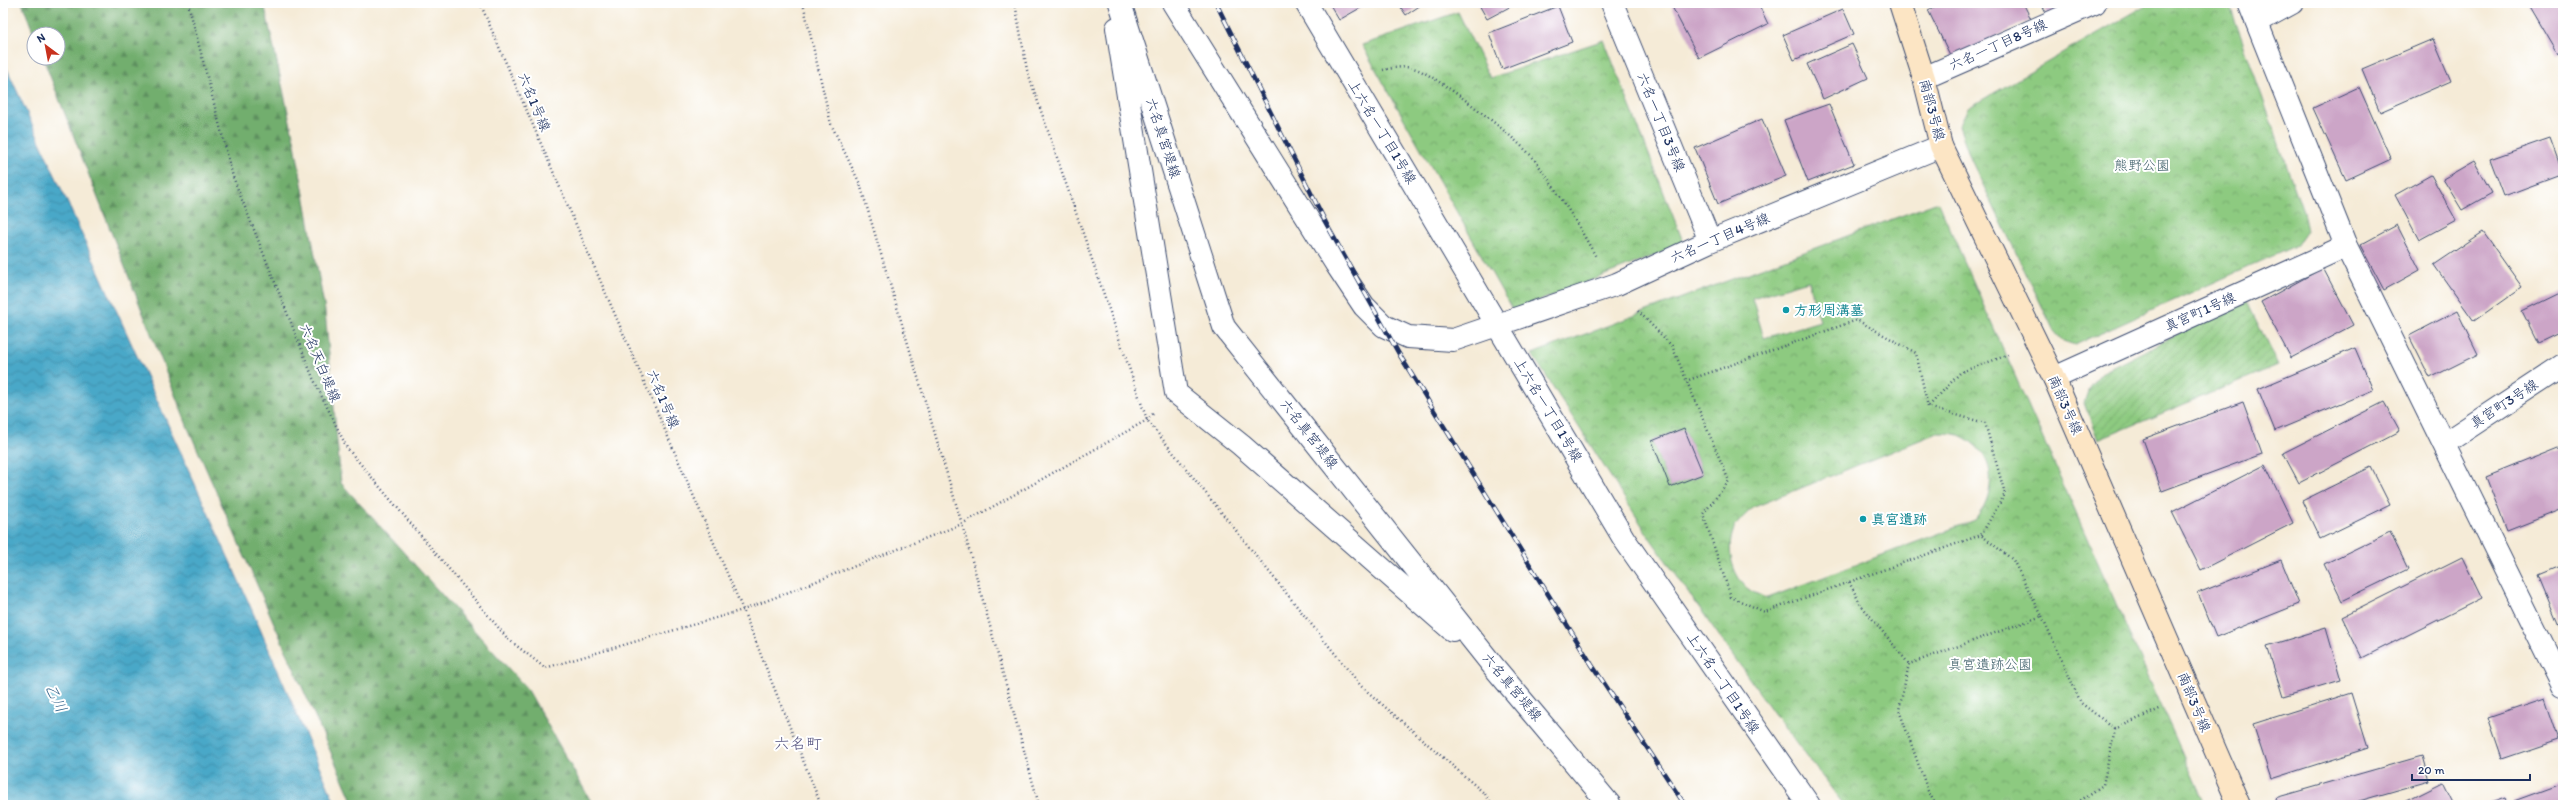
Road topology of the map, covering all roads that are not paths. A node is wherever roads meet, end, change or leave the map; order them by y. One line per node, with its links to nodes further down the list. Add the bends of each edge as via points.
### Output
1 (1113, 3): 18 (street, via 1176,393 1240,445)
2 (1120, 3): 18 (street, 六名真宮堤線, via 1224,326)
3 (1173, 3): 14 (street, 六名一丁目4号線, via 1336,264 1364,306 1384,326 1408,337 1453,340)
4 (1306, 3): 14 (street, 上六名一丁目1号線)
5 (1612, 3): 12 (street, 六名一丁目3号線)
6 (1900, 3): 10 (street, 南部3号線)
7 (2095, 3): 10 (street, 六名一丁目8号線)
8 (2292, 3): 9 (street)
9 (2253, 13): 13 (street)
10 (1924, 78): 11 (street, 南部3号線)
11 (1941, 146): 12 (street, 六名一丁目4号線); 16 (street, 南部3号線)
12 (1710, 241): 14 (street, 六名一丁目4号線, via 1617,284)
13 (2346, 246): 16 (street, 真宮町1号線); 17 (street)
14 (1498, 326): 21 (street, 上六名一丁目1号線, via 1624,539)
15 (2563, 365): 17 (street, 真宮町3号線)
16 (2054, 378): 22 (street, 南部3号線)
17 (2445, 443): 19 (street)
18 (1494, 667): 20 (street, 六名真宮堤線)
19 (2563, 686)
20 (1610, 805)
21 (1809, 805)
22 (2239, 805)

